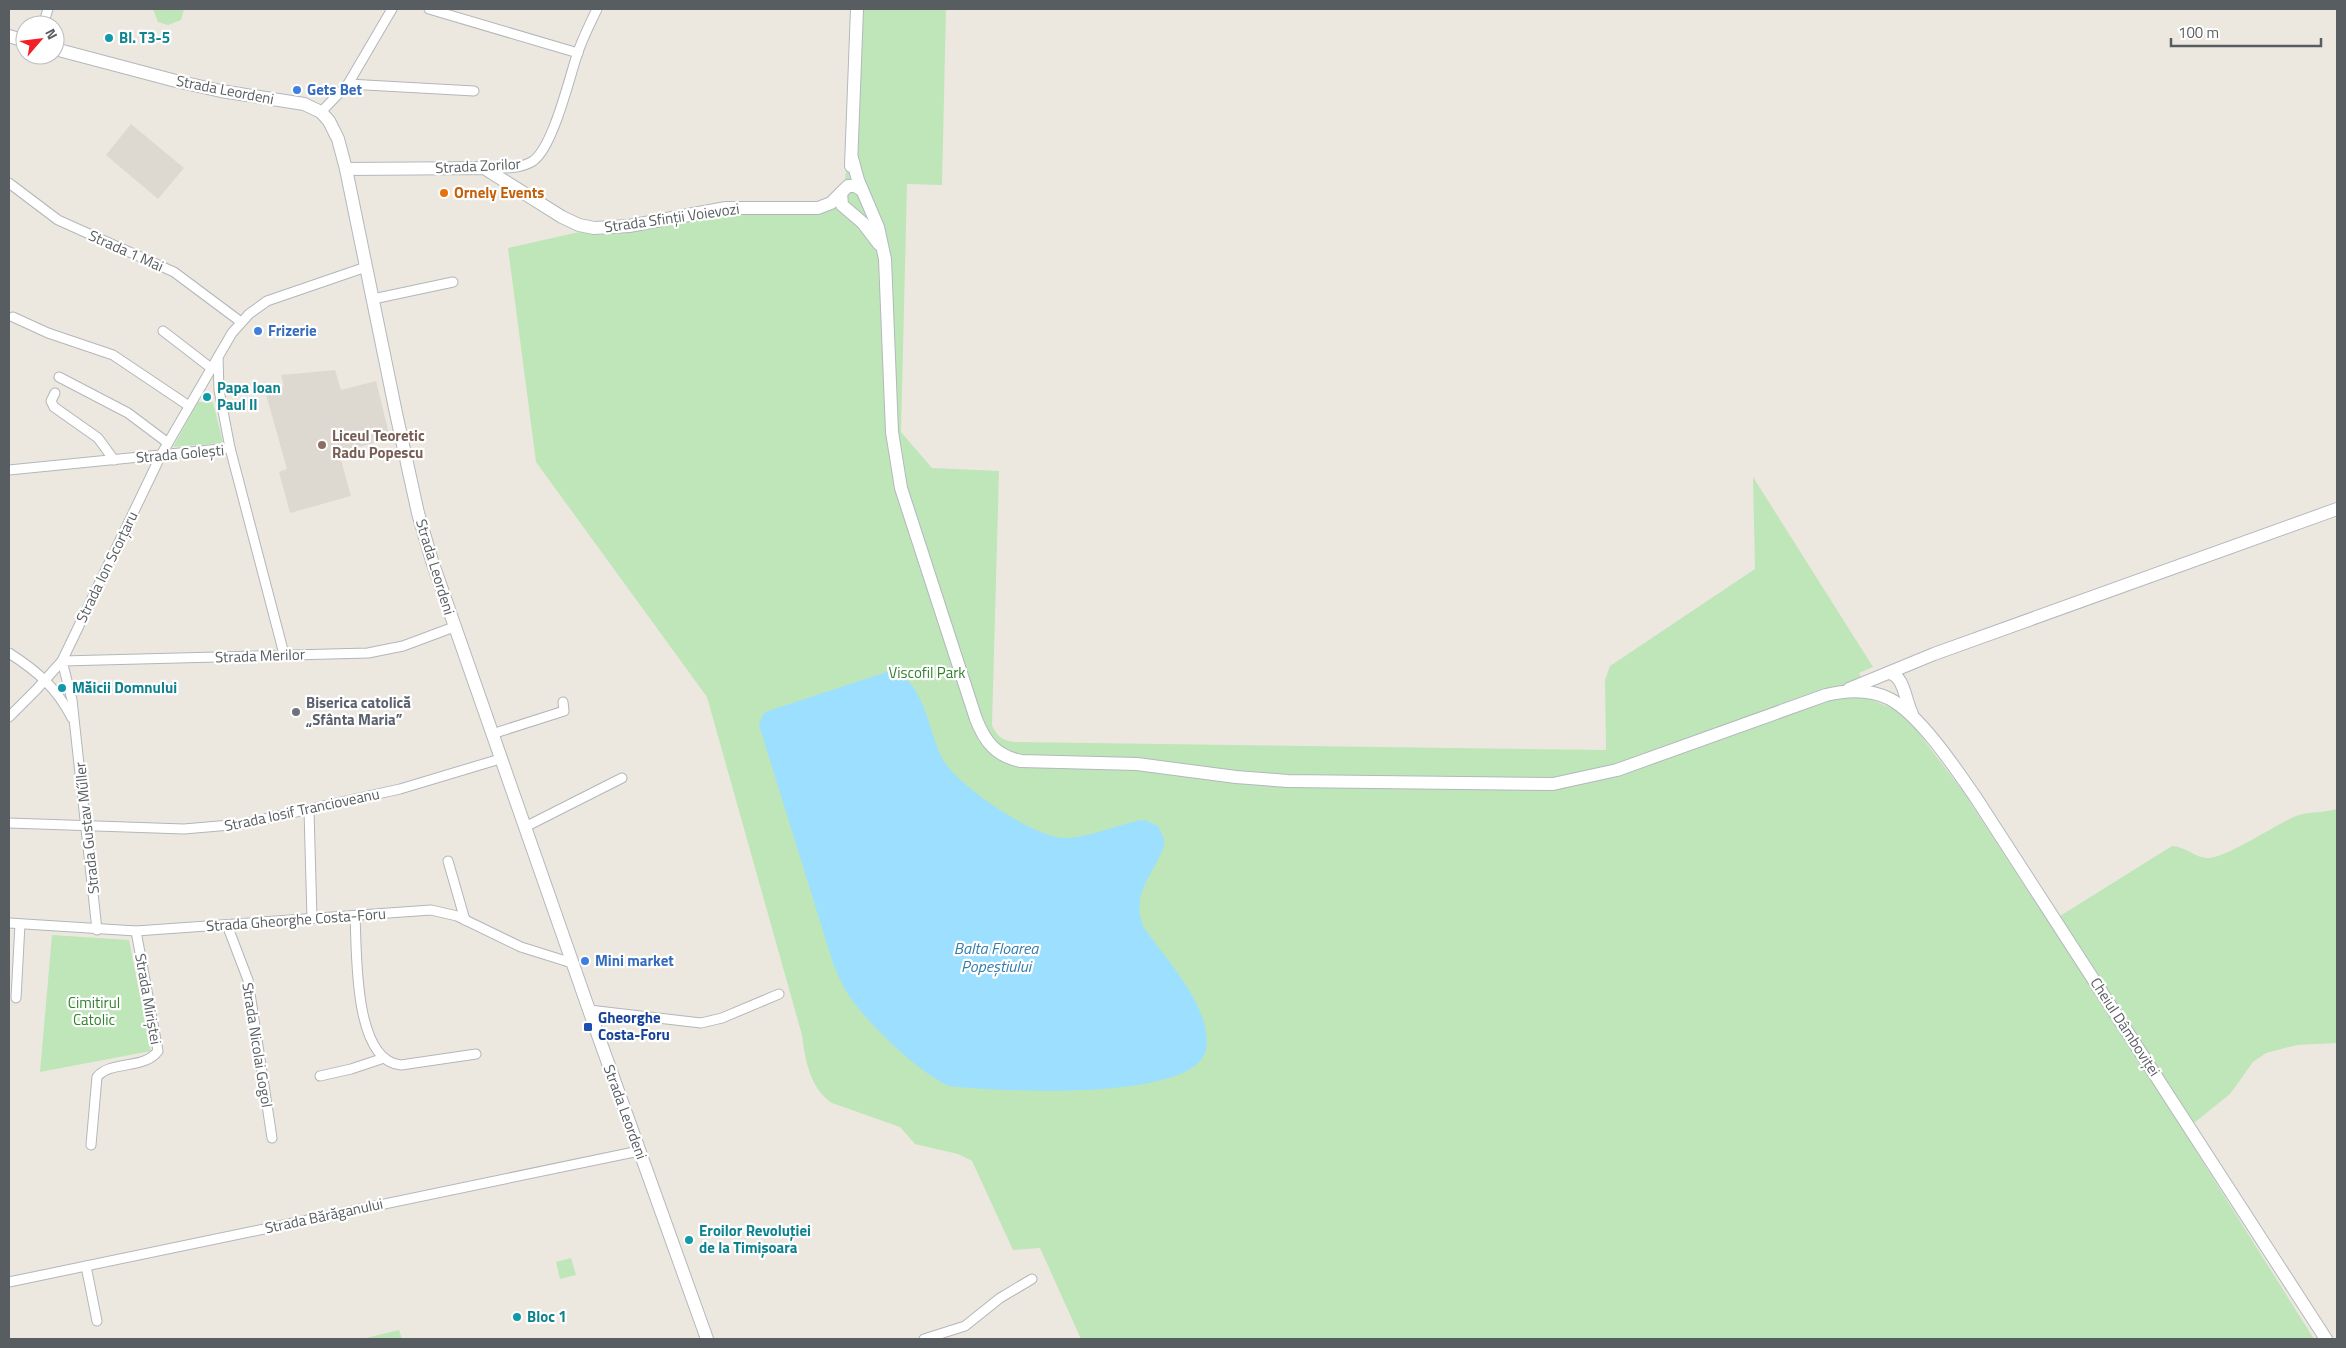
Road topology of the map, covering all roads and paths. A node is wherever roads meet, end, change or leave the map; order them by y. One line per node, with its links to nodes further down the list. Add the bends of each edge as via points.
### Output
1 (392, 9): 7 (street)
2 (429, 9): 6 (street)
3 (597, 9): 6 (street, Strada Zorilor)
4 (857, 9): 10 (street)
5 (65, 52): 9 (street, Strada Leordeni, via 221,91 304,104)
6 (578, 52): 11 (street, Strada Zorilor, via 542,152 533,161 520,166)
7 (348, 84): 8 (street); 9 (street)
8 (474, 91)
9 (322, 112): 12 (street, Strada Leordeni, via 334,129)
10 (852, 158): 14 (street, via 850,175); 15 (street)
11 (484, 168): 12 (street, Strada Zorilor); 16 (street, Strada Sfinții Voievozi, via 562,217 594,228 629,226 726,208)
12 (346, 169): 19 (street, Strada Leordeni)
13 (9, 183): 23 (street, Strada 1 Mai, via 58,220 174,272)
14 (842, 191): 15 (street, via 852,185); 16 (street, via 831,203); 17 (street, via 840,201)
15 (863, 192): 17 (street, via 864,202 860,209); 18 (street, via 878,227)
16 (818, 208): 17 (street, Strada Sfinții Voievozi)
17 (846, 209): 18 (street, via 863,223)
18 (883, 250): 44 (street, via 892,432 900,488 980,728 988,743 1006,757 1029,761 1137,764 1288,780 1553,784 1617,770 1807,701)
19 (366, 266): 21 (street, Strada Leordeni); 23 (street, Strada Ion Scorțaru, via 277,297)
20 (453, 282): 21 (street)
21 (372, 299): 36 (street, Strada Leordeni, via 420,520)
22 (13, 316): 29 (street, via 31,326 113,355)
23 (241, 322): 25 (street, Strada Ion Scorțaru)
24 (163, 331): 26 (street)
25 (218, 356): 26 (street, Strada Ion Scorțaru); 31 (street, via 219,390)
26 (211, 368): 29 (street, Strada Ion Scorțaru)
27 (59, 377): 30 (street, via 128,412)
28 (55, 393): 33 (street, via 52,401 56,409 98,438)
29 (189, 406): 30 (street, Strada Ion Scorțaru)
30 (168, 443): 32 (street, Strada Ion Scorțaru)
31 (230, 448): 32 (street, Strada Golești); 38 (street, Strada Golești)
32 (161, 455): 33 (street, Strada Golești); 40 (street, Strada Ion Scorțaru)
33 (114, 460): 34 (street, Strada Golești)
34 (9, 470)
35 (2337, 509): 39 (street)
36 (454, 626): 38 (street, Strada Merilor, via 382,652); 50 (street, Strada Leordeni)
37 (9, 653): 42 (street, Strada Gustav Műller)
38 (284, 654): 40 (street, Strada Merilor)
39 (1925, 658): 41 (street); 43 (street, via 1910,670)
40 (62, 661): 42 (street, Strada Ion Scorțaru); 49 (street, Strada Gustav Műller)
41 (1885, 675): 43 (street, via 1896,675); 44 (street); 45 (street, via 1877,685)
42 (46, 680): 47 (street, Strada Ion Scorțaru); 49 (street, Strada Gustav Műller, via 63,701)
43 (1902, 686): 45 (street, via 1897,696); 48 (street)
44 (1845, 691): 45 (street)
45 (1885, 697): 48 (street)
46 (563, 702): 50 (street, via 564,711)
47 (9, 717)
48 (1915, 720): 82 (street, Cheiul Dâmboviței, via 1976,798)
49 (76, 726): 55 (street, Strada Gustav Műller)
50 (492, 734): 51 (street, Strada Leordeni)
51 (500, 759): 53 (street, Strada Iosif Trancioveanu, via 400,789); 56 (street, Strada Leordeni)
52 (622, 778): 56 (street)
53 (309, 810): 55 (street, Strada Iosif Trancioveanu, via 214,828); 59 (street)
54 (9, 823): 55 (street, Strada Iosif Trancioveanu)
55 (87, 826): 64 (street, Strada Gustav Műller)
56 (525, 827): 66 (street, Strada Leordeni)
57 (448, 861): 60 (street)
58 (355, 916): 59 (street, Strada Gheorghe Costa-Foru); 60 (street, Strada Gheorghe Costa-Foru, via 431,910); 71 (street, via 363,1018)
59 (312, 919): 63 (street, Strada Gheorghe Costa-Foru)
60 (465, 920): 66 (street, Strada Gheorghe Costa-Foru, via 521,947)
61 (9, 923): 62 (street, Strada Gheorghe Costa-Foru)
62 (20, 924): 64 (street, Strada Gheorghe Costa-Foru); 68 (street)
63 (227, 925): 65 (street, Strada Gheorghe Costa-Foru); 73 (street, Strada Nicolai Gogol, via 248,980)
64 (97, 930): 65 (street, Strada Gheorghe Costa-Foru)
65 (136, 931): 74 (street, Strada Miriștei, via 158,1051 149,1059 106,1070 96,1077)
66 (572, 963): 69 (street, Strada Leordeni)
67 (779, 994): 69 (street, via 722,1018 701,1023)
68 (16, 998)
69 (589, 1010): 75 (street, Strada Leordeni)
70 (476, 1054): 71 (street, via 401,1065 393,1065)
71 (384, 1058): 72 (street)
72 (320, 1076)
73 (272, 1138)
74 (91, 1145)
75 (640, 1151): 76 (street, Strada Bărăganului); 80 (street, Strada Leordeni)
76 (86, 1266): 78 (street, Strada Bărăganului); 79 (street)
77 (1032, 1279): 81 (street, via 1000,1298 965,1326)
78 (9, 1282)
79 (97, 1321)
80 (707, 1339)
81 (924, 1339)
82 (2326, 1339)

